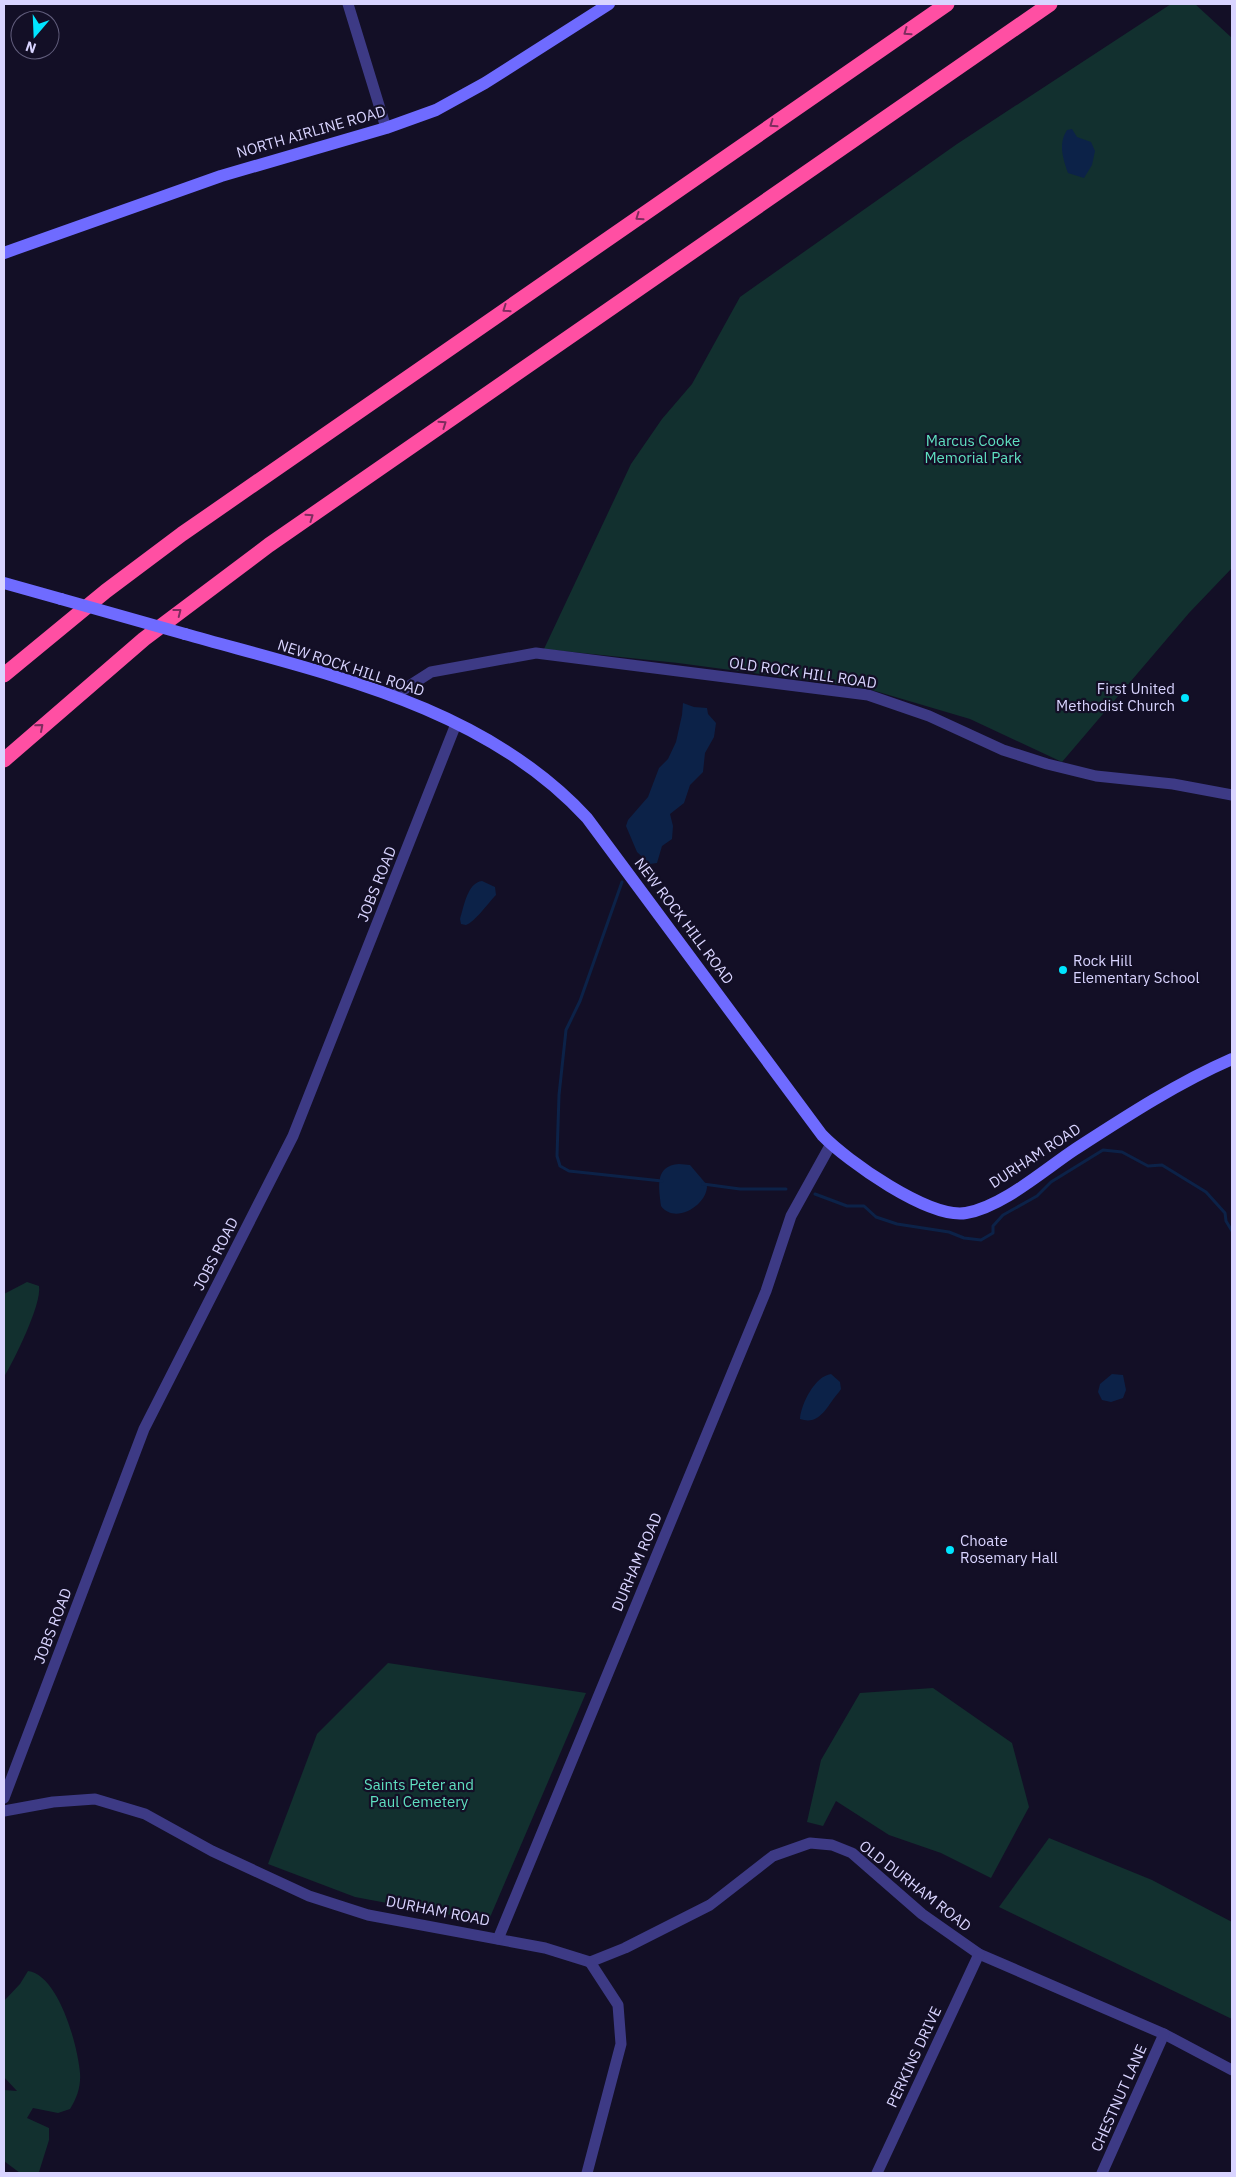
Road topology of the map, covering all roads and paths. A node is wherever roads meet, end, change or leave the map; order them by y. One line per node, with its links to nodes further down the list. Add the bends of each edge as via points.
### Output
1 (348, 4): 5 (street)
2 (609, 4): 5 (main road, NORTH AIRLINE ROAD, via 436,110)
3 (947, 4): 8 (highway, one-way to 8, via 212,513 106,591)
4 (1050, 4): 11 (highway, one-way to 4, via 144,639 269,545)
5 (386, 128): 6 (main road, NORTH AIRLINE ROAD, via 220,176)
6 (4, 253)
7 (4, 583): 9 (main road, NEW ROCK HILL ROAD, bridge)
8 (4, 675)
9 (395, 695): 10 (main road, NEW ROCK HILL ROAD); 12 (street, OLD ROCK HILL ROAD, via 431,672 545,654 868,696 930,716 1003,750 1047,764 1096,776 1173,784)
10 (456, 724): 14 (main road, NEW ROCK HILL ROAD, via 558,789 586,818); 15 (street, JOBS ROAD, via 293,1136 144,1429)
11 (4, 760)
12 (1232, 795)
13 (1232, 1059): 14 (main road, DURHAM ROAD, via 1111,1126 996,1202 966,1213 940,1211 914,1198 879,1179)
14 (832, 1144): 17 (street, DURHAM ROAD, via 791,1216 766,1291)
15 (4, 1798)
16 (4, 1811): 17 (street, DURHAM ROAD, via 53,1802 95,1799 145,1814 212,1851 308,1896 368,1915)
17 (498, 1939): 19 (street, via 545,1948)
18 (979, 1954): 19 (street, OLD DURHAM ROAD, via 922,1914 852,1853 832,1845 810,1843 773,1856 710,1905); 20 (street, OLD DURHAM ROAD); 23 (street, PERKINS DRIVE)
19 (590, 1962): 22 (street, via 618,2005 621,2044)
20 (1164, 2034): 21 (street, OLD DURHAM ROAD); 24 (street, CHESTNUT LANE)
21 (1232, 2070)
22 (587, 2173)
23 (877, 2173)
24 (1102, 2173)

